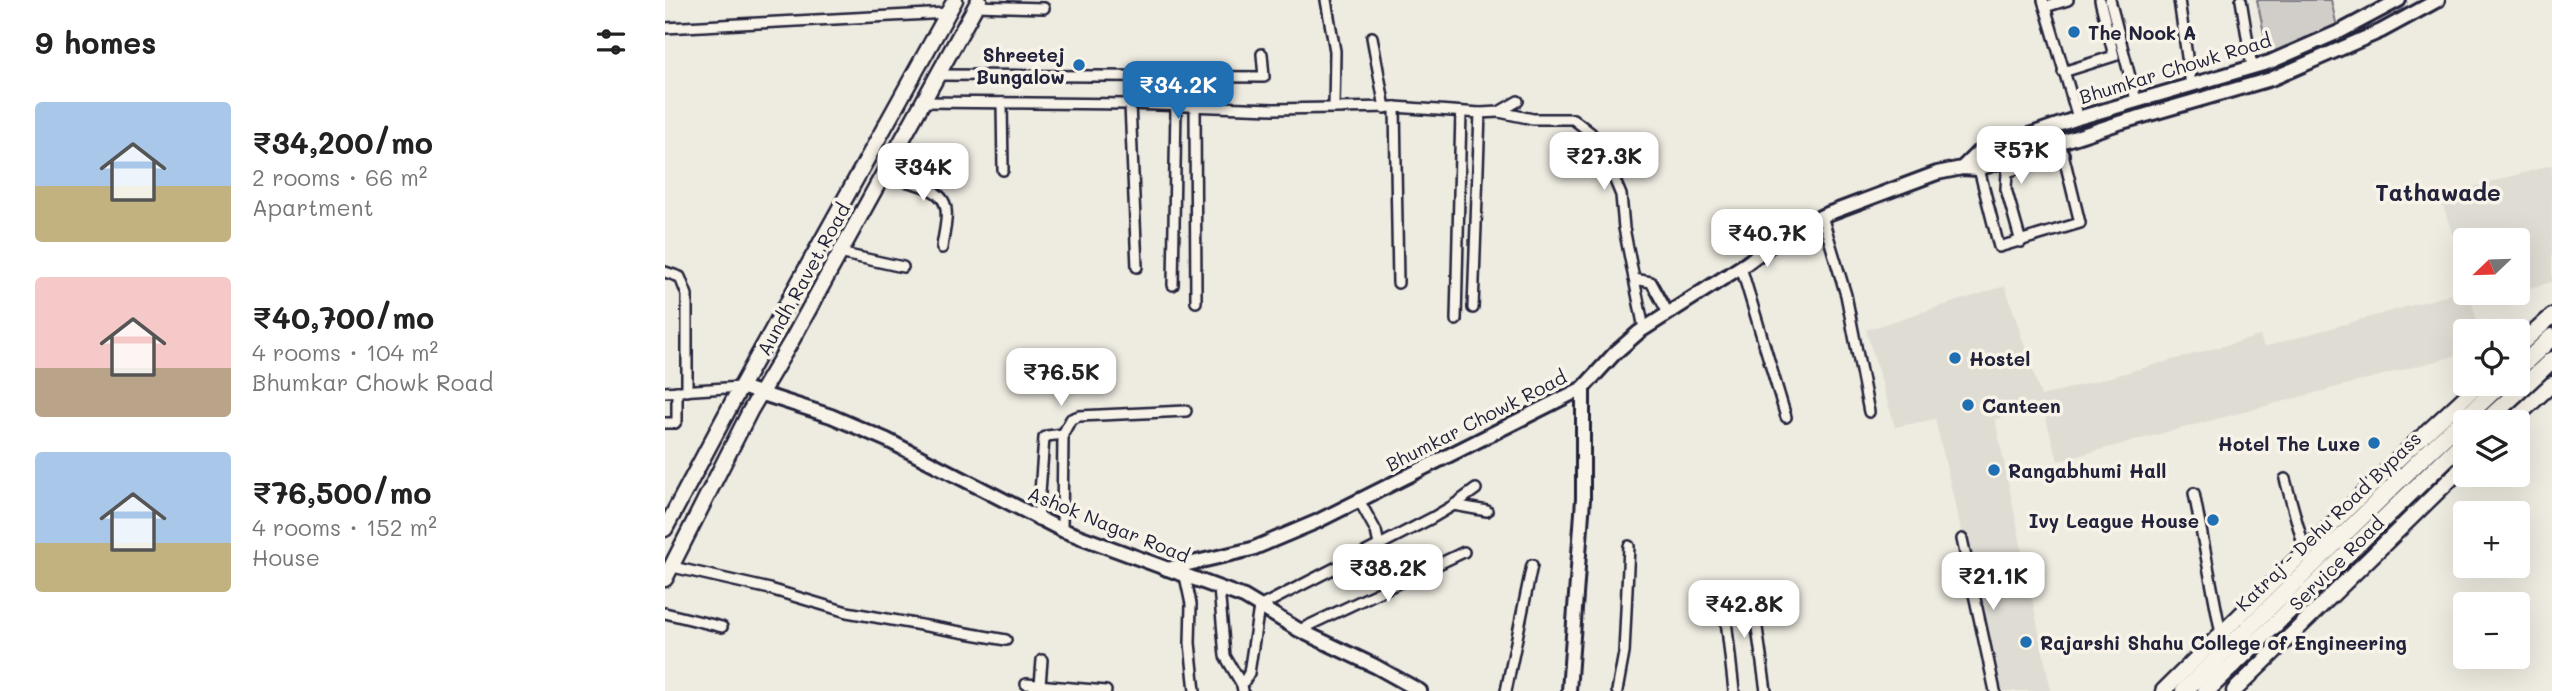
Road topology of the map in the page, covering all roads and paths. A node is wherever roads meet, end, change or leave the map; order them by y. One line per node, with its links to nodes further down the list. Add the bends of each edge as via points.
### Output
1 (1326, 0): 28 (street, via 1335,51)
2 (2068, 0): 10 (street)
3 (2100, 0): 17 (street, via 2115,56)
4 (2110, 0): 20 (street)
5 (2179, 0): 19 (street)
6 (2241, 0): 16 (street)
7 (2399, 0): 16 (street, Bhumkar Chowk Road, via 2341,31)
8 (2438, 0): 32 (street, Bhumkar Chowk Road, via 2381,31 2271,79)
9 (977, 3): 12 (street); 18 (main road, Aundh Ravet Road)
10 (2044, 3): 17 (street)
11 (951, 7): 13 (street); 62 (main road, Aundh Ravet Road)
12 (1044, 8)
13 (665, 28)
14 (1372, 37): 27 (street)
15 (1262, 54): 18 (street, via 1263,77)
16 (2252, 67): 19 (street, Bhumkar Chowk Road)
17 (2063, 72): 33 (street)
18 (937, 75): 22 (main road, Aundh Ravet Road)
19 (2191, 85): 20 (street, Bhumkar Chowk Road)
20 (2136, 100): 32 (street); 33 (street, Bhumkar Chowk Road)
21 (1518, 101): 30 (street)
22 (922, 102): 23 (street); 39 (main road, Aundh Ravet Road)
23 (1002, 103): 24 (street); 38 (street)
24 (1130, 104): 25 (street); 45 (street)
25 (1175, 106): 26 (street); 50 (street)
26 (1195, 107): 28 (street); 51 (street)
27 (1390, 107): 28 (street); 29 (street); 49 (street)
28 (1334, 108)
29 (1461, 112): 31 (street); 55 (street)
30 (1499, 112): 31 (street); 48 (street, via 1533,119 1573,119 1591,133 1621,195)
31 (1480, 113): 52 (street)
32 (2141, 116): 34 (street, Bhumkar Chowk Road)
33 (2078, 118): 35 (street, Bhumkar Chowk Road)
34 (2062, 148): 37 (street, Bhumkar Chowk Road); 41 (street, via 2007,172 2006,189); 41 (street, via 2080,223)
35 (1977, 153): 36 (street, Bhumkar Chowk Road); 37 (street)
36 (1962, 168): 37 (street, Bhumkar Chowk Road); 40 (street, Bhumkar Chowk Road)
37 (1978, 169): 41 (street, via 1999,247)
38 (1003, 170)
39 (882, 176): 42 (street, via 943,198 947,210); 43 (main road, Aundh Ravet Road)
40 (1822, 216): 46 (street, Bhumkar Chowk Road, via 1783,236); 74 (street, via 1846,295)
41 (2021, 242)
42 (942, 248)
43 (839, 253): 44 (street); 66 (main road, Aundh Ravet Road)
44 (903, 267)
45 (1137, 267)
46 (1741, 267): 53 (street, Bhumkar Chowk Road); 75 (street)
47 (665, 272): 65 (street, via 680,277 687,295)
48 (1634, 279): 53 (street, via 1651,282); 56 (street)
49 (1398, 283)
50 (1173, 285)
51 (1196, 302)
52 (1473, 308)
53 (1668, 313): 56 (street, Bhumkar Chowk Road)
54 (2552, 316): 57 (main road)
55 (1456, 320)
56 (1644, 329): 63 (street, Bhumkar Chowk Road)
57 (2530, 336)
58 (2552, 337): 59 (highway)
59 (2530, 358)
60 (2552, 359): 69 (highway)
61 (2552, 384): 72 (main road)
62 (741, 387): 65 (street); 66 (street, Ashok Nagar Road); 87 (main road, Aundh Ravet Road)
63 (1583, 388): 83 (street, Bhumkar Chowk Road); 115 (street, via 1583,499)
64 (665, 391): 65 (street)
65 (682, 391): 76 (street, via 677,420)
66 (760, 394): 86 (street, Ashok Nagar Road, via 887,440); 96 (main road, Aundh Ravet Road)
67 (2466, 396): 92 (main road, Service Road)
68 (2488, 396): 121 (highway, Katraj - Dehu Road Bypass)
69 (2508, 400): 70 (highway); 71 (highway)
70 (2498, 410)
71 (2505, 410)
72 (2524, 410)
73 (1186, 411): 77 (street, via 1079,416 1067,422)
74 (1868, 412)
75 (1786, 417)
76 (665, 424)
77 (1063, 434): 86 (street, via 1044,438); 88 (street)
78 (2453, 452): 122 (highway, Katraj - Dehu Road Bypass)
79 (2453, 477): 123 (main road, Service Road)
80 (2285, 479): 92 (street)
81 (1476, 489): 84 (street)
82 (2194, 493): 105 (street)
83 (1359, 500): 90 (street); 95 (street, Bhumkar Chowk Road, via 1252,549)
84 (1454, 505): 85 (street); 90 (street)
85 (1487, 511)
86 (1038, 520): 88 (street, Ashok Nagar Road)
87 (665, 529)
88 (1062, 530): 95 (street, Ashok Nagar Road)
89 (1962, 539): 119 (street)
90 (1379, 545): 101 (street)
91 (1629, 546): 116 (street, via 1624,653)
92 (2305, 551): 105 (main road, Service Road)
93 (1464, 552): 104 (street)
94 (1532, 565): 114 (street)
95 (1167, 569): 97 (street, Ashok Nagar Road)
96 (669, 573): 106 (street, via 770,589 847,612)
97 (1185, 576): 98 (street, Ashok Nagar Road); 112 (street, via 1191,604)
98 (1219, 588): 101 (street, Ashok Nagar Road); 110 (street, via 1225,656)
99 (1723, 593): 117 (street)
100 (1752, 593): 118 (street)
101 (1259, 607): 104 (street, Ashok Nagar Road); 110 (street, via 1249,673)
102 (665, 613): 103 (street)
103 (722, 627)
104 (1299, 630): 113 (street, Ashok Nagar Road)
105 (2221, 634): 120 (main road, Service Road)
106 (1006, 640)
107 (1042, 660): 109 (street)
108 (1026, 684): 109 (street)
109 (1040, 685): 111 (street)
110 (1242, 688)
111 (1106, 691)
112 (1195, 691)
113 (1420, 691)
114 (1506, 691)
115 (1569, 691)
116 (1617, 691)
117 (1734, 691)
118 (1766, 691)
119 (1995, 691)
120 (2162, 691)
121 (2184, 691)
122 (2206, 691)
123 (2234, 691)

